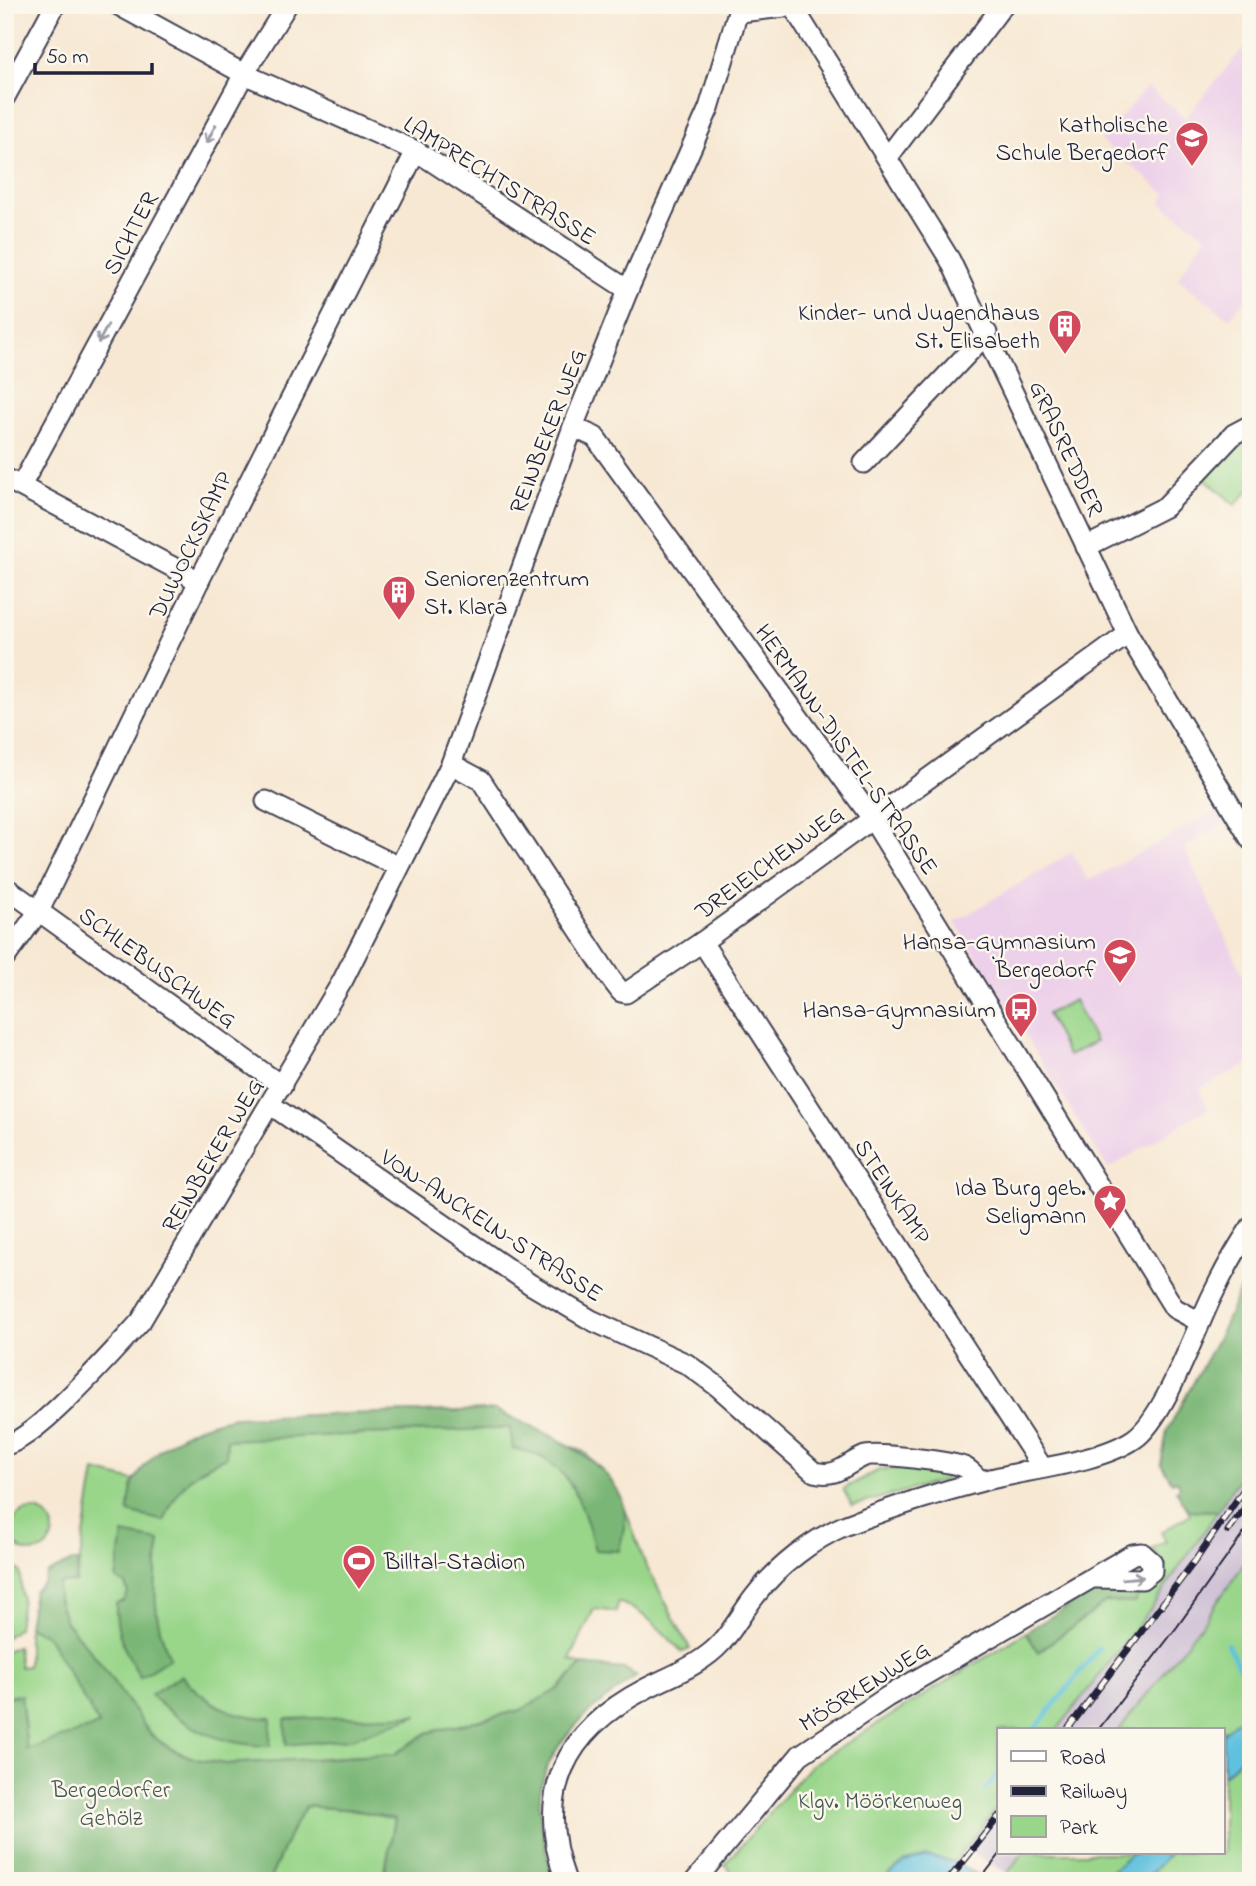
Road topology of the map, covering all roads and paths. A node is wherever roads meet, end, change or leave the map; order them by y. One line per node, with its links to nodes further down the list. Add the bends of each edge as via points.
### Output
1 (55, 5): 8 (street)
2 (118, 5): 7 (street, LAMPRECHTSTRASSE)
3 (287, 5): 7 (street, SICHTER)
4 (1003, 5): 10 (street)
5 (792, 6): 6 (street, REINBEKER WEG); 10 (street, GRASREDDER)
6 (740, 9): 11 (street, REINBEKER WEG, via 709,108)
7 (244, 74): 9 (street, LAMPRECHTSTRASSE); 16 (street, SICHTER, one-way to 16)
8 (5, 97)
9 (416, 151): 11 (street, LAMPRECHTSTRASSE); 18 (street, DUWOCKSKAMP)
10 (888, 157): 12 (street, GRASREDDER)
11 (628, 290): 14 (street, REINBEKER WEG)
12 (987, 332): 15 (street); 17 (street, GRASREDDER)
13 (1251, 425): 17 (street, via 1234,434 1166,508)
14 (573, 427): 20 (street, REINBEKER WEG); 22 (street, HERMANN-DISTEL-STRASSE, via 595,437)
15 (864, 463)
16 (13, 482): 18 (street)
17 (1086, 547): 19 (street, GRASREDDER)
18 (199, 581): 26 (street, DUWOCKSKAMP)
19 (1128, 634): 22 (street, DREIEICHENWEG); 23 (street, GRASREDDER)
20 (451, 764): 24 (street, REINBEKER WEG); 27 (street, DREIEICHENWEG, via 481,780 621,992 629,992)
21 (266, 802): 24 (street)
22 (871, 817): 27 (street, DREIEICHENWEG); 32 (street, HERMANN-DISTEL-STRASSE, via 1174,1308)
23 (1251, 841)
24 (399, 867): 29 (street, REINBEKER WEG, via 343,980)
25 (5, 887): 26 (street, SCHLEBUSCHWEG)
26 (39, 911): 28 (street, DUWOCKSKAMP); 29 (street, SCHLEBUSCHWEG)
27 (702, 942): 34 (street, STEINKAMP)
28 (5, 958)
29 (282, 1086): 30 (street, REINBEKER WEG)
30 (271, 1105): 33 (street, REINBEKER WEG, via 141,1321 103,1363); 35 (street, VON-ANCKELN-STRASSE, via 530,1284 591,1320 687,1364 814,1472 842,1471 865,1455 881,1454 964,1467)
31 (1251, 1227): 32 (street)
32 (1200, 1322): 34 (street, via 1175,1377 1137,1438 1118,1448)
33 (14, 1441)
34 (1042, 1467): 35 (street)
35 (981, 1481): 37 (street, via 842,1527 799,1553 757,1593 721,1643 694,1664 603,1716 579,1740 552,1800 551,1828)
36 (1149, 1556): 38 (street, MÖÖRKENWEG, via 1133,1554 887,1697 800,1755)
37 (566, 1881)
38 (695, 1881)

